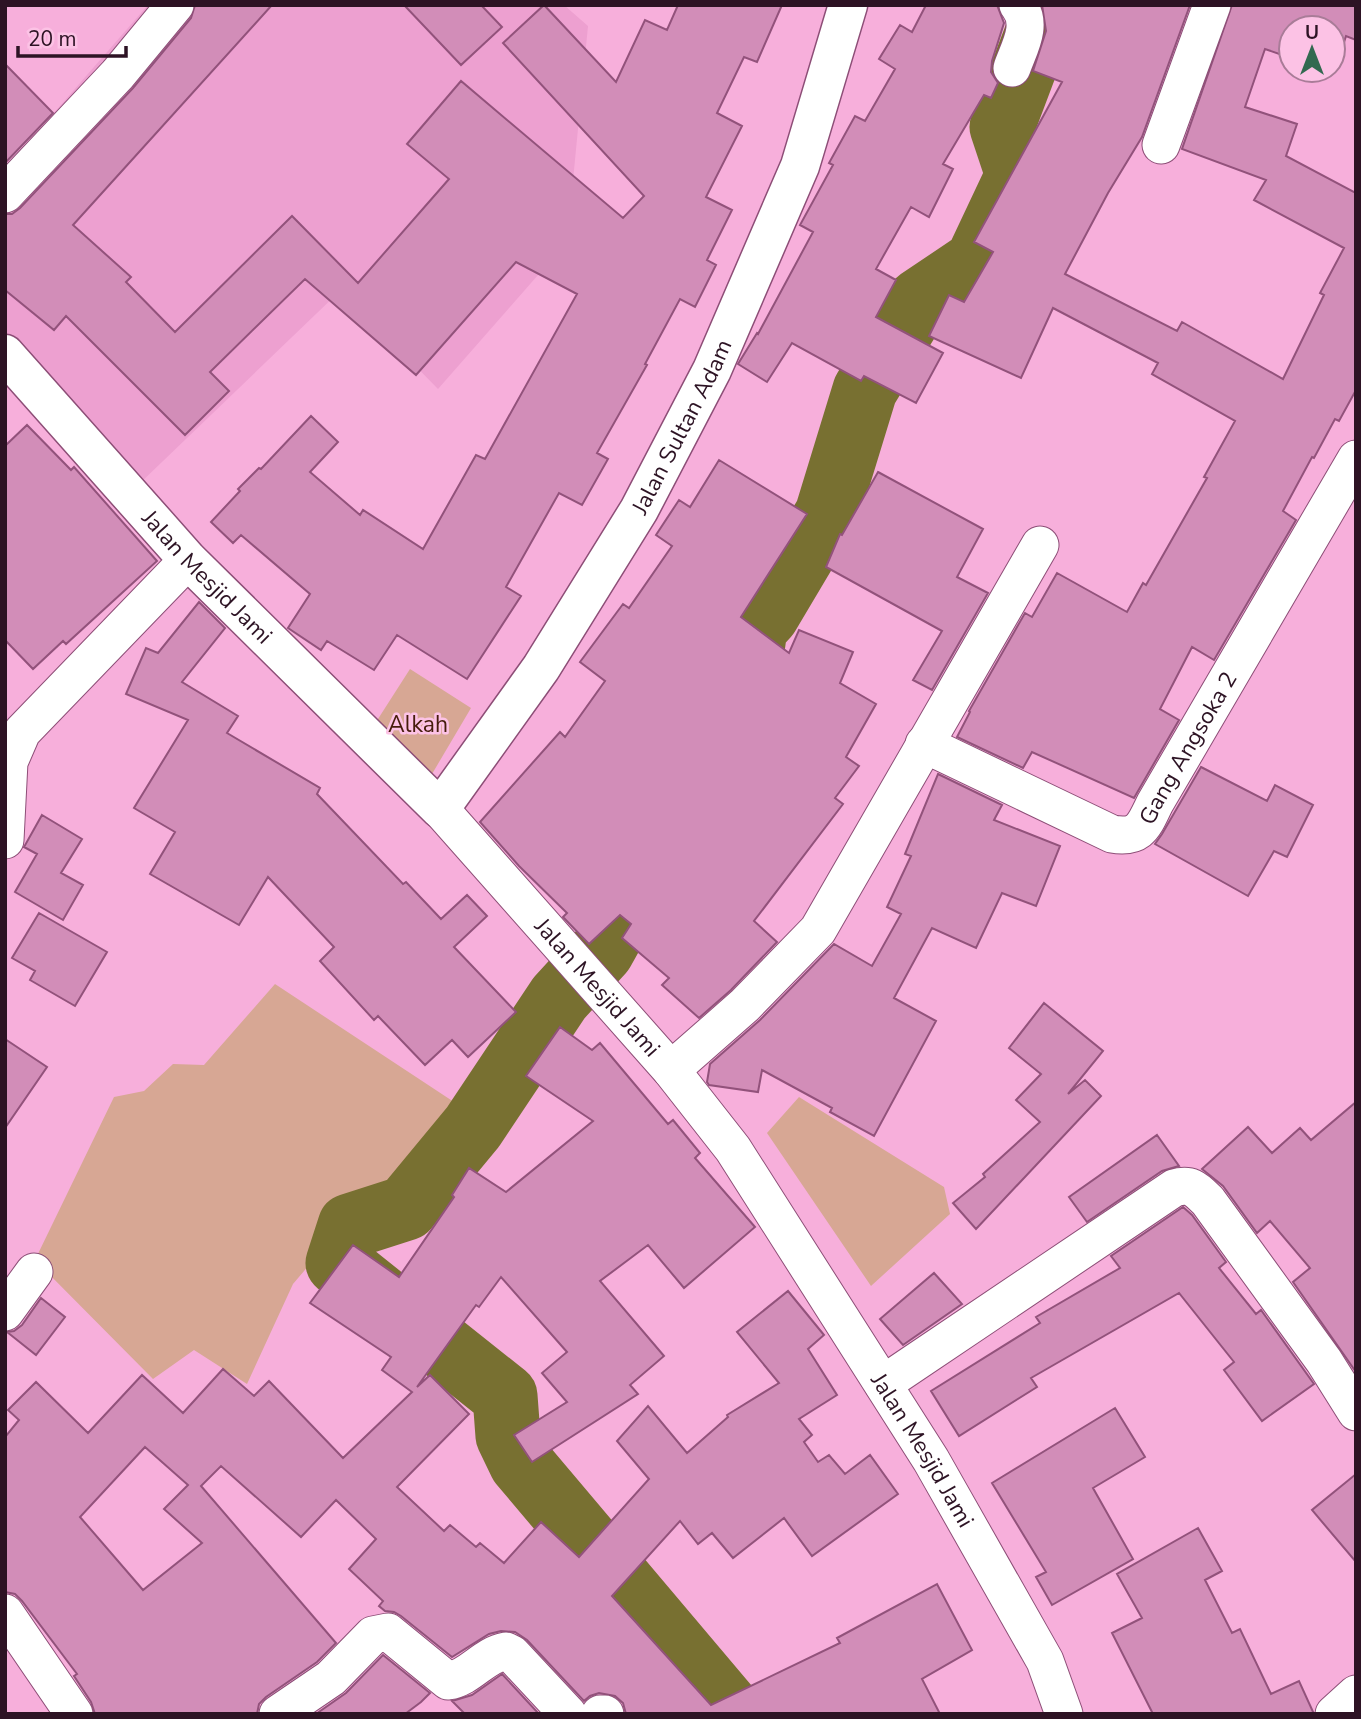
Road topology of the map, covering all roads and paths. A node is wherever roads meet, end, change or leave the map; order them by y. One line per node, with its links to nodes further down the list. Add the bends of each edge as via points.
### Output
1 (175, 5): 7 (street, via 118,74)
2 (1018, 5): 5 (street, via 1026,13 1026,28)
3 (1212, 5): 6 (street)
4 (847, 6): 13 (main road, Jalan Sultan Adam, via 800,166 712,370 639,510 541,668)
5 (1012, 68)
6 (1161, 145)
7 (5, 194)
8 (5, 354): 11 (main road, Jalan Mesjid Jami)
9 (1356, 459): 12 (street, Gang Angsoka 2, via 1141,830 1126,837 1112,834)
10 (1041, 545): 12 (street)
11 (188, 560): 13 (main road, Jalan Mesjid Jami); 14 (street, via 22,732 9,762)
12 (924, 744): 15 (street, via 818,930 745,1005)
13 (440, 809): 15 (street, Jalan Mesjid Jami)
14 (5, 840)
15 (671, 1070): 18 (street, Jalan Mesjid Jami, via 733,1149)
16 (34, 1272): 17 (street)
17 (5, 1312)
18 (883, 1384): 19 (street, via 1174,1188 1185,1185 1195,1187 1208,1201); 27 (street, Jalan Mesjid Jami, via 1045,1661)
19 (1356, 1412)
20 (5, 1613): 22 (street)
21 (1356, 1694): 28 (street)
22 (74, 1714)
23 (278, 1714): 24 (street, via 331,1678 373,1634 388,1632 448,1681 494,1653 506,1651)
24 (568, 1714)
25 (600, 1714): 26 (street)
26 (605, 1714)
27 (1064, 1714)
28 (1334, 1714)

